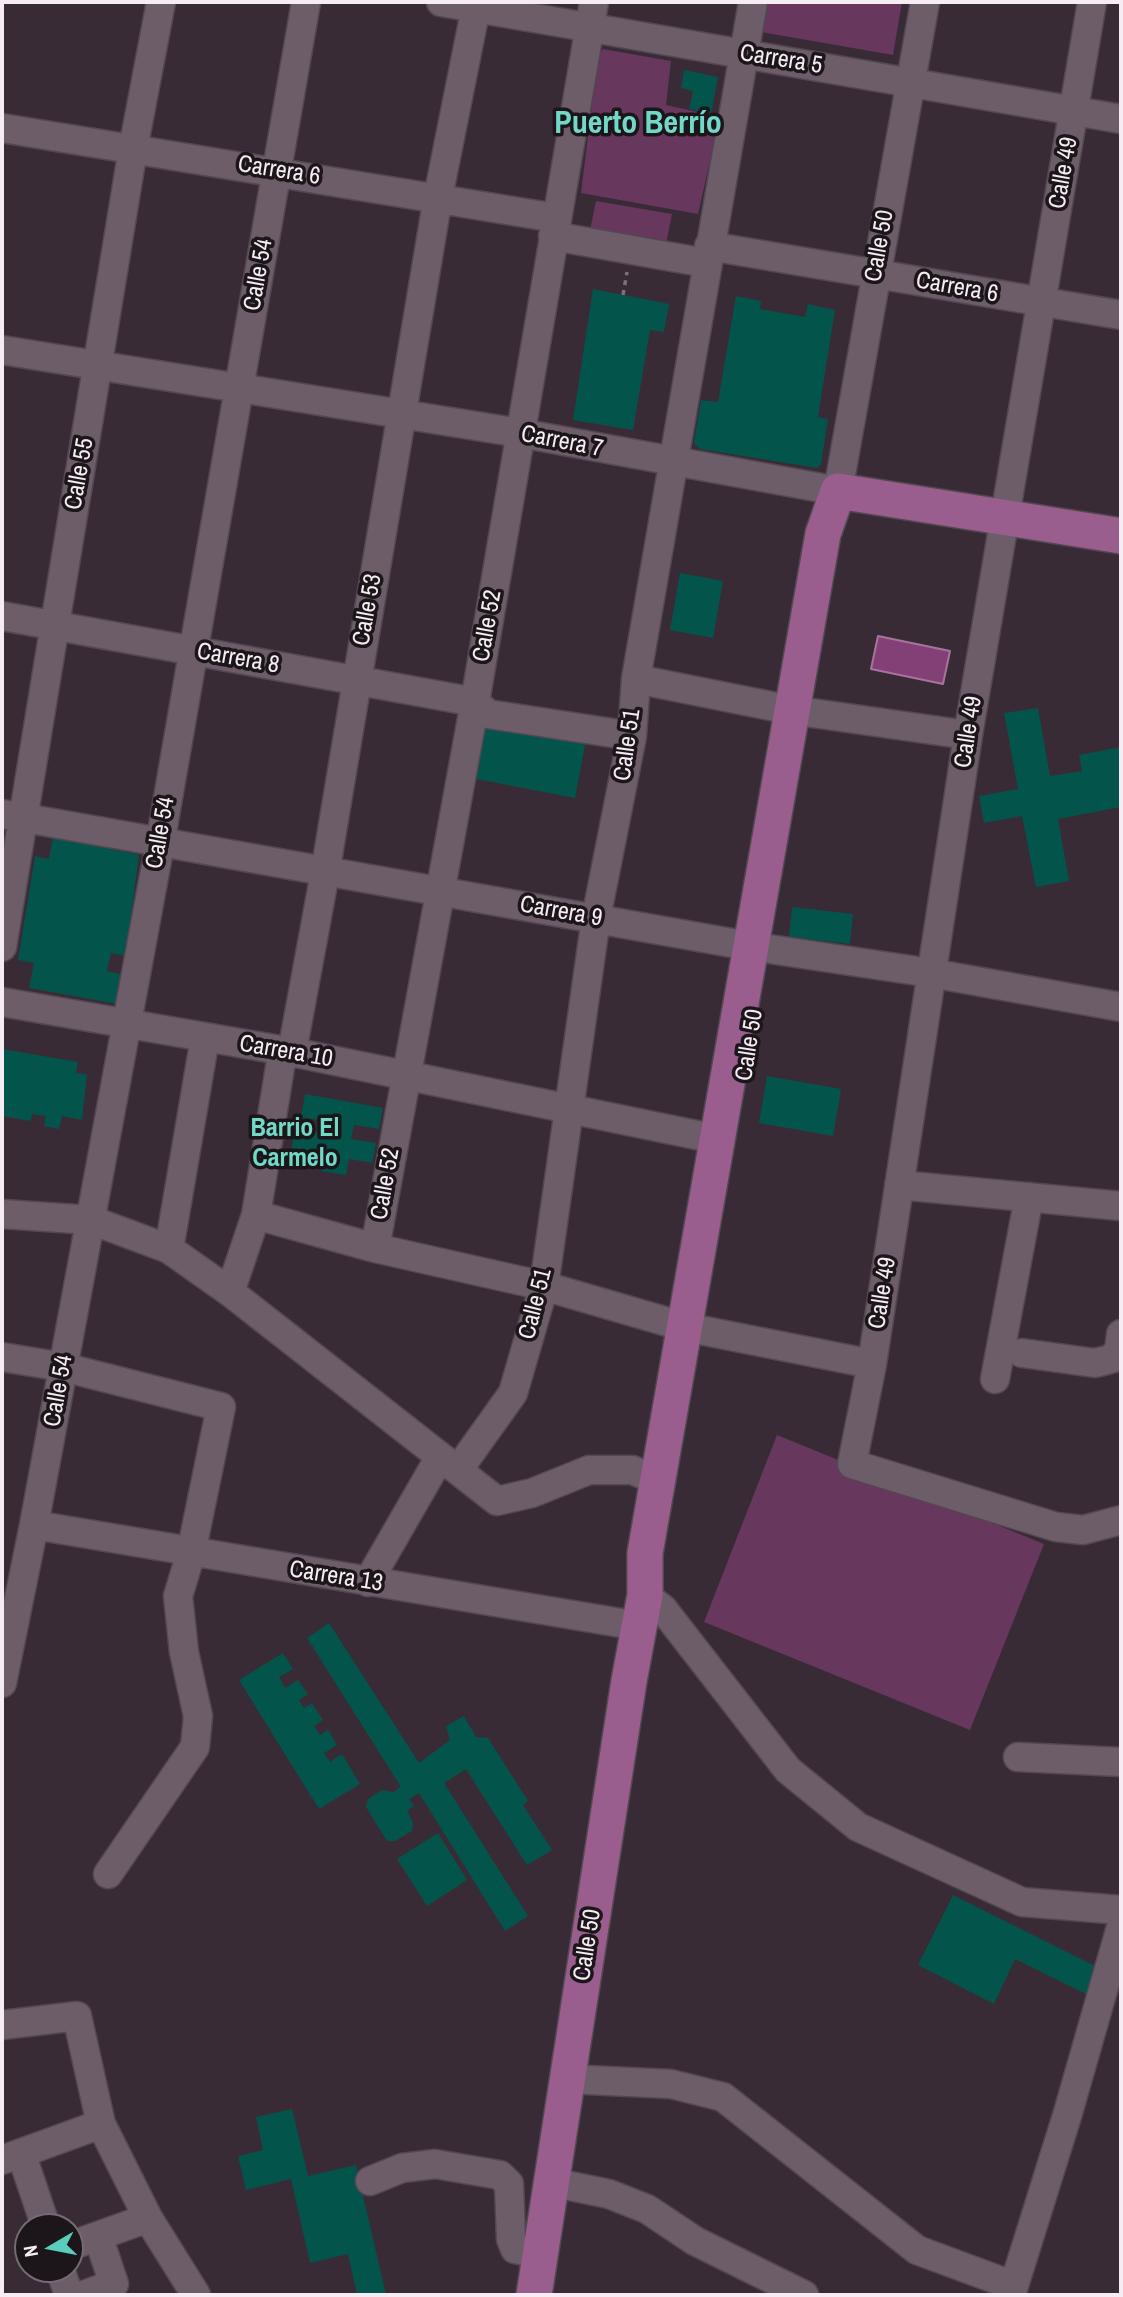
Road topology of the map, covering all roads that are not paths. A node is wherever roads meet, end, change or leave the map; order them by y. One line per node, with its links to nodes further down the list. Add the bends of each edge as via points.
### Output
1 (161, 2): 14 (street, Calle 55)
2 (306, 2): 15 (street, Calle 54)
3 (441, 2): 7 (street, Carrera 5)
4 (753, 2): 9 (street, Calle 51)
5 (925, 2): 10 (street, Calle 50)
6 (1092, 2): 11 (street, Calle 49)
7 (477, 5): 8 (street, Carrera 5); 16 (street, Calle 53)
8 (591, 14): 9 (street, Carrera 5); 17 (street, Calle 52)
9 (744, 54): 10 (street, Carrera 5); 18 (street, Calle 51)
10 (910, 81): 11 (street, Carrera 5); 19 (street, Calle 50)
11 (1075, 110): 12 (street, Carrera 5); 20 (street, Calle 49)
12 (1121, 120)
13 (2, 128): 14 (street, Carrera 6)
14 (133, 149): 15 (street, Carrera 6); 23 (street, Calle 55)
15 (276, 170): 16 (street, Carrera 6); 24 (street, Calle 54)
16 (438, 197): 17 (street, Carrera 6); 25 (street, Calle 53)
17 (555, 227): 18 (street, Carrera 6); 26 (street, Calle 52)
18 (708, 254): 19 (street, Carrera 6); 27 (street, Calle 51)
19 (875, 274): 20 (street, Carrera 6); 28 (street, Calle 50)
20 (1041, 303): 21 (street, Carrera 6); 29 (street, Calle 49)
21 (1121, 315)
22 (2, 350): 23 (street, Carrera 7)
23 (98, 366): 24 (street, Carrera 7); 32 (street, Calle 55)
24 (239, 390): 25 (street, Carrera 7); 33 (street, Calle 54)
25 (403, 414): 26 (street, Carrera 7); 35 (street, Calle 53)
26 (520, 433): 27 (street, Carrera 7); 36 (street, Calle 52)
27 (675, 464): 28 (street, Carrera 7); 34 (street, Calle 51)
28 (838, 491): 29 (main road, Carrera 7); 37 (main road, Calle 50, via 822,534)
29 (1005, 517): 30 (main road, Carrera 7); 38 (street, Calle 49)
30 (1121, 536)
31 (2, 616): 32 (street, Carrera 8)
32 (54, 626): 33 (street, Carrera 8); 40 (street, Calle 55)
33 (192, 651): 35 (street, Carrera 8); 41 (street, Calle 54)
34 (636, 679): 37 (street); 39 (street, Calle 51)
35 (355, 680): 36 (street, Carrera 8); 42 (street, Calle 53)
36 (475, 702): 39 (street, Carrera 8, via 488,714); 43 (street, Calle 52)
37 (799, 712): 38 (street); 46 (main road, Calle 50)
38 (968, 735): 47 (street, Calle 49)
39 (632, 736): 44 (street, Calle 51)
40 (13, 816): 41 (street, Carrera 9); 45 (street, Calle 55)
41 (160, 844): 42 (street, Carrera 9); 50 (street, Calle 54)
42 (325, 873): 43 (street, Carrera 9); 52 (street, Calle 53)
43 (441, 892): 44 (street, Carrera 9); 53 (street, Calle 52)
44 (596, 918): 46 (street, Carrera 9); 54 (street, Calle 51)
45 (2, 947)
46 (757, 947): 47 (street, Carrera 9); 55 (main road, Calle 50); 66 (main road, Calle 50)
47 (931, 973): 49 (street, Carrera 9); 56 (street, Calle 49)
48 (2, 1002): 50 (street, Carrera 10)
49 (1121, 1007)
50 (127, 1025): 51 (street, Carrera 10); 61 (street, Calle 54)
51 (205, 1038): 52 (street, Carrera 10); 63 (street)
52 (292, 1052): 53 (street, Carrera 10); 60 (street, Calle 53, via 281,1061)
53 (406, 1076): 54 (street, Carrera 10); 62 (street, Calle 52)
54 (569, 1107): 55 (street); 64 (street, Calle 51)
55 (716, 1139): 66 (main road, Calle 50)
56 (900, 1185): 57 (street); 70 (street, Calle 49)
57 (1029, 1197): 58 (street); 72 (street)
58 (1121, 1206)
59 (2, 1214): 61 (street)
60 (256, 1215): 62 (street); 65 (street, Calle 53)
61 (91, 1220): 63 (street); 71 (street, Calle 54)
62 (375, 1248): 64 (street)
63 (169, 1249): 65 (street)
64 (544, 1286): 66 (street); 73 (street, Calle 51, via 513,1393)
65 (230, 1292): 73 (street)
66 (694, 1329): 70 (street); 74 (main road, Calle 50); 80 (main road, Calle 50, via 662,1556)
67 (1121, 1334): 68 (street, via 1119,1351 1111,1359 1095,1363)
68 (1022, 1353)
69 (2, 1357): 71 (street)
70 (872, 1364): 75 (street, Calle 49, via 852,1464 1056,1527 1083,1530)
71 (63, 1367): 76 (street, Calle 54); 77 (street, via 221,1407)
72 (995, 1379)
73 (449, 1464): 74 (street, via 497,1501 589,1471 632,1470); 79 (street, Calle 51)
74 (657, 1480): 80 (main road, Calle 50, via 645,1553)
75 (1121, 1520)
76 (34, 1525): 77 (street, Carrera 13); 78 (street, Calle 54)
77 (191, 1553): 79 (street, Carrera 13); 84 (street, via 178,1608 198,1716 195,1747)
78 (13, 1571): 81 (street, Calle 54)
79 (368, 1582): 80 (street, Carrera 13)
80 (642, 1611): 85 (street, via 663,1609 788,1770 858,1827 1022,1902); 88 (main road, Calle 50)
81 (3, 1673)
82 (1018, 1757): 83 (street)
83 (1121, 1762)
84 (108, 1874)
85 (1121, 1910)
86 (1121, 1927): 98 (street)
87 (2, 2025): 89 (street, via 77,2016)
88 (567, 2079): 92 (main road, Calle 50); 98 (street, via 671,2084 723,2097 917,2250)
89 (102, 2124): 90 (street); 94 (street)
90 (11, 2156): 93 (street)
91 (370, 2181): 97 (street, via 402,2168 435,2164 500,2175 509,2183 515,2249)
92 (551, 2182): 97 (main road, Calle 50); 102 (street, via 609,2194 647,2209 695,2241)
93 (39, 2213)
94 (148, 2218): 95 (street); 100 (street)
95 (98, 2236): 96 (street); 99 (street, via 114,2284)
96 (84, 2241)
97 (540, 2254): 101 (main road, Calle 50)
98 (1012, 2290)
99 (84, 2295)
100 (196, 2295)
101 (534, 2295)
102 (804, 2295)

